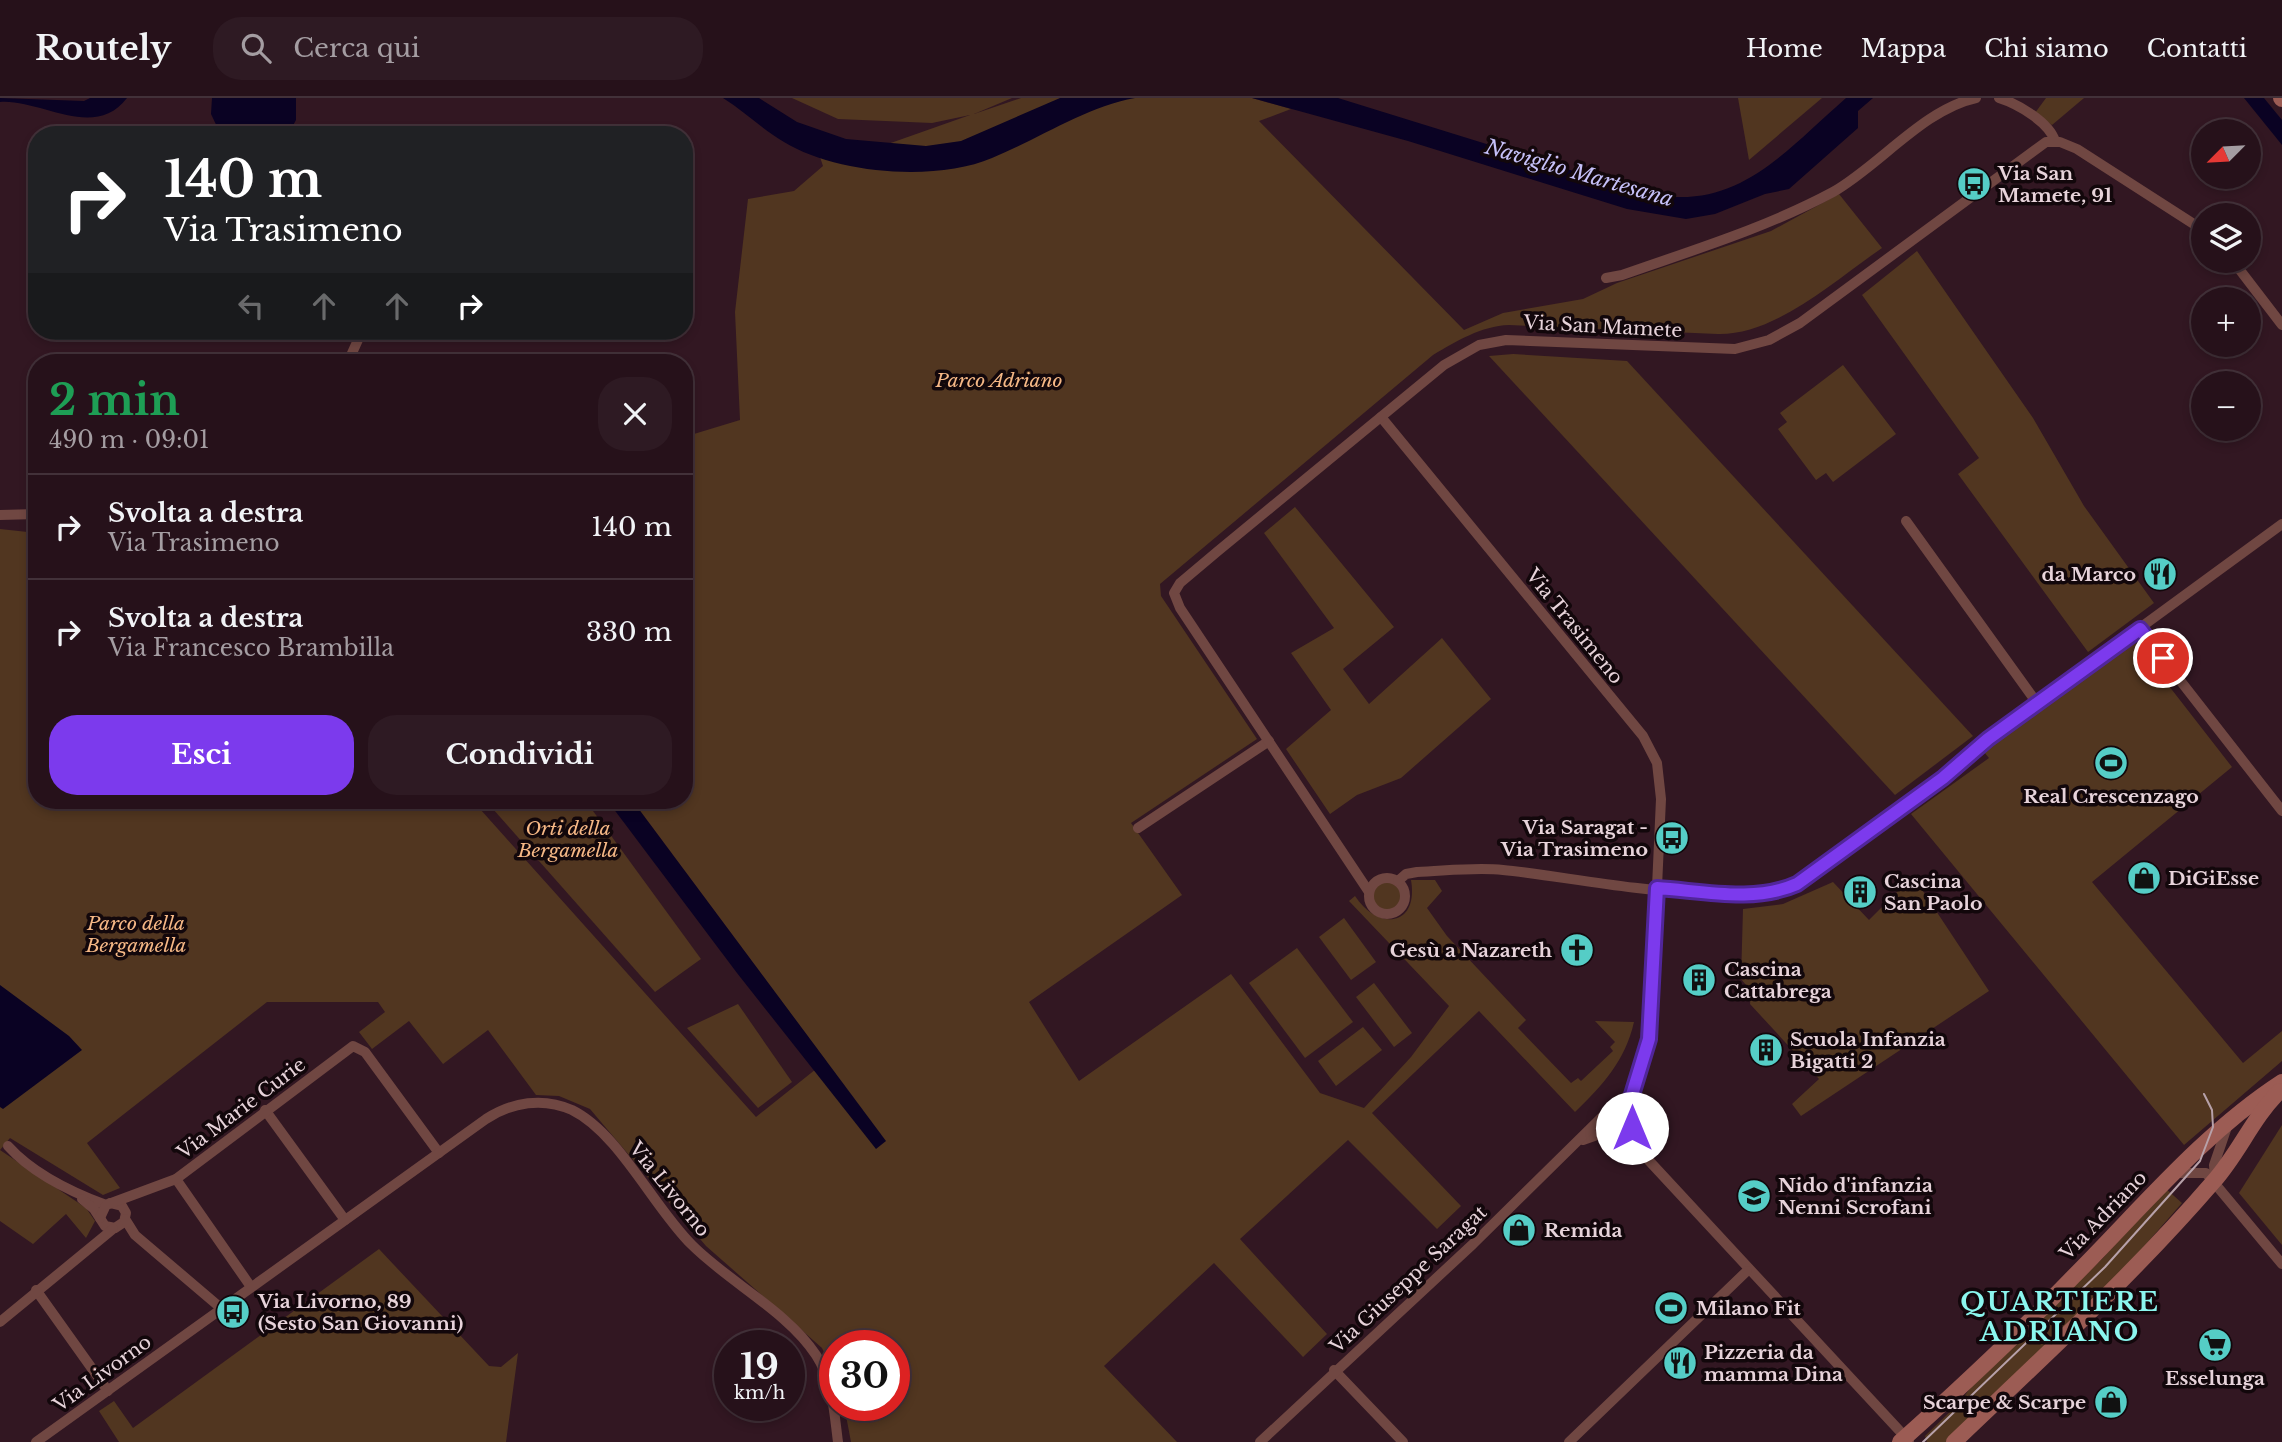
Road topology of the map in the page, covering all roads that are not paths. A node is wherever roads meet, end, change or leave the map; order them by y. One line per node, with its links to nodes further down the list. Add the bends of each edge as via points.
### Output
1 (1976, 98): 6 (street, via 1950,108 1853,179 1809,204 1754,228)
2 (1999, 98): 3 (street, via 2048,128)
3 (2055, 141): 4 (street, via 2077,149); 8 (street, Via San Mamete, via 2030,151 1858,281 1774,338 1728,349 1495,341 1454,358)
4 (2191, 222)
5 (2242, 273): 7 (street)
6 (1606, 278)
7 (2282, 325)
8 (1381, 416): 15 (street, Via San Mamete, via 1180,583 1174,593); 21 (street, Via Trasimeno, via 1650,747 1661,786)
9 (28, 514): 10 (street)
10 (0, 515)
11 (1906, 522): 14 (street)
12 (2282, 524): 13 (street)
13 (2140, 629): 14 (street); 16 (street)
14 (2037, 703): 21 (street, via 1802,882 1758,893)
15 (1269, 741): 17 (street); 18 (street)
16 (2282, 811)
17 (1138, 828)
18 (1353, 866): 19 (street); 22 (street)
19 (1377, 880): 20 (street); 22 (street)
20 (1398, 881): 21 (street, via 1417,872 1499,869); 22 (street, via 1405,898 1392,914 1375,910)
21 (1657, 888): 25 (street, via 1649,1039)
22 (1369, 892)
23 (2282, 1082): 28 (street, Via Adriano)
24 (2282, 1088): 34 (street)
25 (1631, 1098): 27 (street); 29 (street, Via Giuseppe Saragat, via 1603,1116)
26 (265, 1110): 31 (street, Via Marie Curie, via 353,1046 365,1052); 33 (street, Via Marie Curie); 40 (street)
27 (1631, 1123): 29 (street, Via Giuseppe Saragat); 45 (street, via 1648,1164)
28 (2228, 1124): 32 (street, Via Adriano); 34 (street, via 2214,1165)
29 (1581, 1141): 50 (street, Via Giuseppe Saragat)
30 (8, 1146): 36 (street)
31 (439, 1153): 40 (street, Via Livorno); 54 (street, Via Livorno, via 493,1114 514,1106 546,1102 585,1118 691,1245 811,1348 828,1379)
32 (2172, 1174): 34 (street, via 2200,1171); 52 (street, Via Adriano)
33 (176, 1179): 35 (street, Via Marie Curie); 46 (street)
34 (2215, 1181): 44 (street); 58 (street, via 2081,1320)
35 (146, 1191): 37 (street, Via Marie Curie); 38 (street, Via Marie Curie)
36 (76, 1194): 37 (street); 39 (street)
37 (108, 1204): 38 (street, via 118,1204); 39 (street)
38 (125, 1216): 41 (street); 42 (street)
39 (100, 1219): 41 (street); 43 (street)
40 (345, 1220): 46 (street, Via Livorno)
41 (114, 1229): 42 (street); 43 (street)
42 (135, 1235): 48 (street)
43 (85, 1251): 47 (street)
44 (2282, 1264)
45 (1747, 1270): 52 (street); 57 (street)
46 (251, 1287): 48 (street, Via Livorno)
47 (36, 1290): 49 (street); 51 (street)
48 (222, 1309): 51 (street, Via Livorno)
49 (0, 1322)
50 (1334, 1370): 55 (street, Via Giuseppe Saragat); 56 (street)
51 (107, 1391): 53 (street, Via Livorno)
52 (1905, 1441)
53 (36, 1442)
54 (838, 1442)
55 (1260, 1442)
56 (1403, 1442)
57 (1569, 1442)
58 (1954, 1442)

